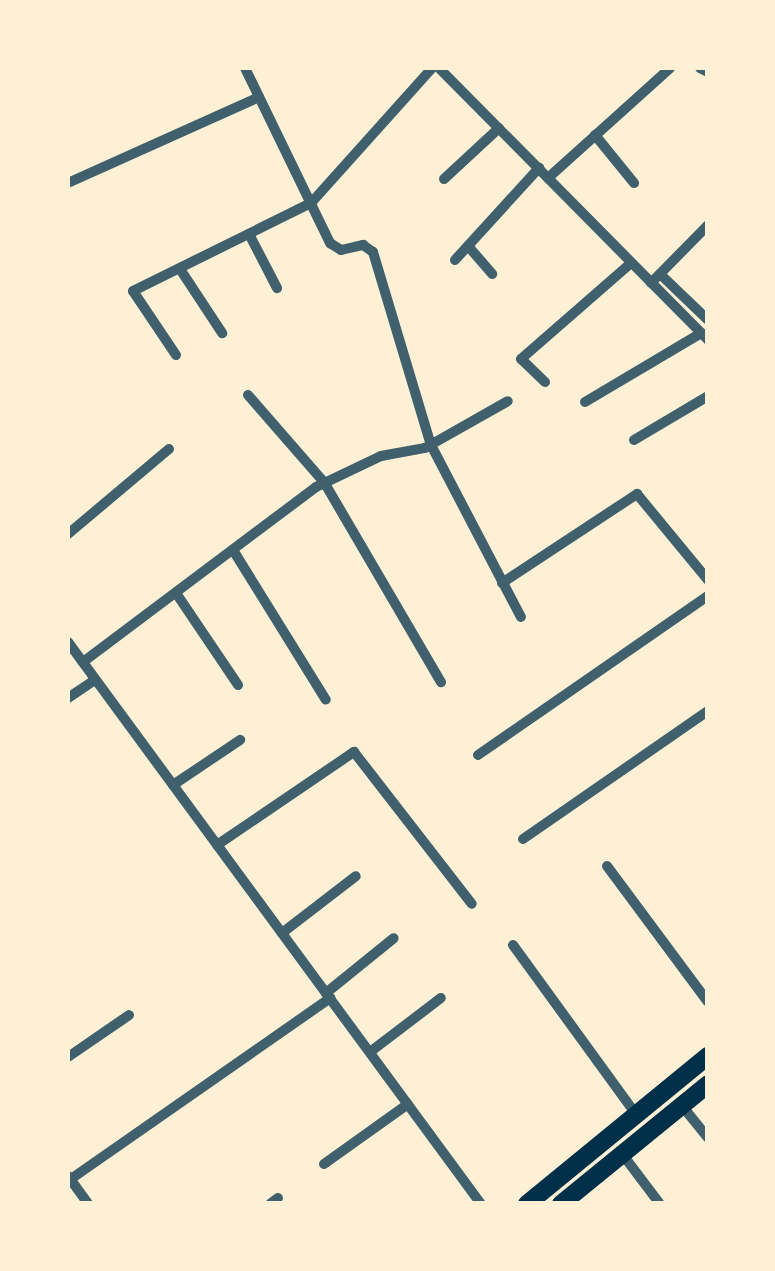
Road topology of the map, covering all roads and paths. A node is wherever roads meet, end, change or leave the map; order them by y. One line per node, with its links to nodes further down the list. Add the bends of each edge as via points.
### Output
1 (245, 68): 6 (street)
2 (436, 68): 7 (street); 14 (street)
3 (670, 68): 8 (street)
4 (700, 68): 5 (street)
5 (708, 72)
6 (259, 97): 12 (street); 14 (street)
7 (499, 128): 9 (street); 11 (street)
8 (595, 135): 10 (street); 13 (street)
9 (538, 168): 10 (street); 17 (street)
10 (548, 178): 19 (street)
11 (444, 180)
12 (70, 182)
13 (634, 183)
14 (310, 203): 16 (street); 34 (street, via 330,243 372,252)
15 (708, 225): 22 (street)
16 (249, 234): 20 (street); 23 (street)
17 (468, 246): 18 (street); 21 (street)
18 (455, 260)
19 (631, 264): 22 (street); 28 (street, via 521,360)
20 (180, 268): 25 (street); 27 (street, via 133,292)
21 (492, 274)
22 (655, 278): 24 (street); 26 (street)
23 (277, 288)
24 (708, 320)
25 (222, 333)
26 (704, 337): 32 (street)
27 (176, 355)
28 (545, 382)
29 (248, 394): 36 (street)
30 (708, 396): 33 (street)
31 (508, 401): 34 (street)
32 (585, 402)
33 (634, 440)
34 (432, 445): 36 (street, via 381,456); 40 (street)
35 (168, 448): 37 (street)
36 (324, 482): 38 (street); 47 (street)
37 (68, 534)
38 (232, 550): 41 (street); 50 (street)
39 (708, 580): 40 (street, via 638,494)
40 (502, 583): 43 (street)
41 (176, 593): 45 (street); 48 (street)
42 (708, 596): 53 (street)
43 (521, 618)
44 (68, 642): 45 (street)
45 (83, 662): 46 (street)
46 (96, 680): 49 (street); 54 (street)
47 (441, 682)
48 (238, 685)
49 (68, 698)
50 (326, 700)
51 (708, 711): 55 (street)
52 (240, 740): 54 (street)
53 (478, 756)
54 (173, 785): 56 (street)
55 (522, 839)
56 (217, 844): 59 (street, via 354,752); 60 (street)
57 (607, 866): 65 (street)
58 (356, 876): 60 (street)
59 (472, 904)
60 (282, 933): 63 (street)
61 (394, 938): 63 (street)
62 (513, 945): 73 (street)
63 (328, 995): 67 (street); 77 (street)
64 (442, 998): 67 (street)
65 (708, 1002)
66 (128, 1016): 69 (street)
67 (370, 1052): 71 (street)
68 (708, 1056): 73 (main road)
69 (68, 1057)
70 (708, 1084): 72 (main road)
71 (408, 1104): 76 (street); 80 (street)
72 (683, 1107): 74 (street); 75 (main road)
73 (638, 1118): 81 (main road)
74 (708, 1138)
75 (623, 1155): 78 (main road); 82 (street)
76 (324, 1164)
77 (68, 1178): 79 (street)
78 (566, 1202)
79 (88, 1204)
80 (481, 1204)
81 (527, 1204)
82 (660, 1204)

